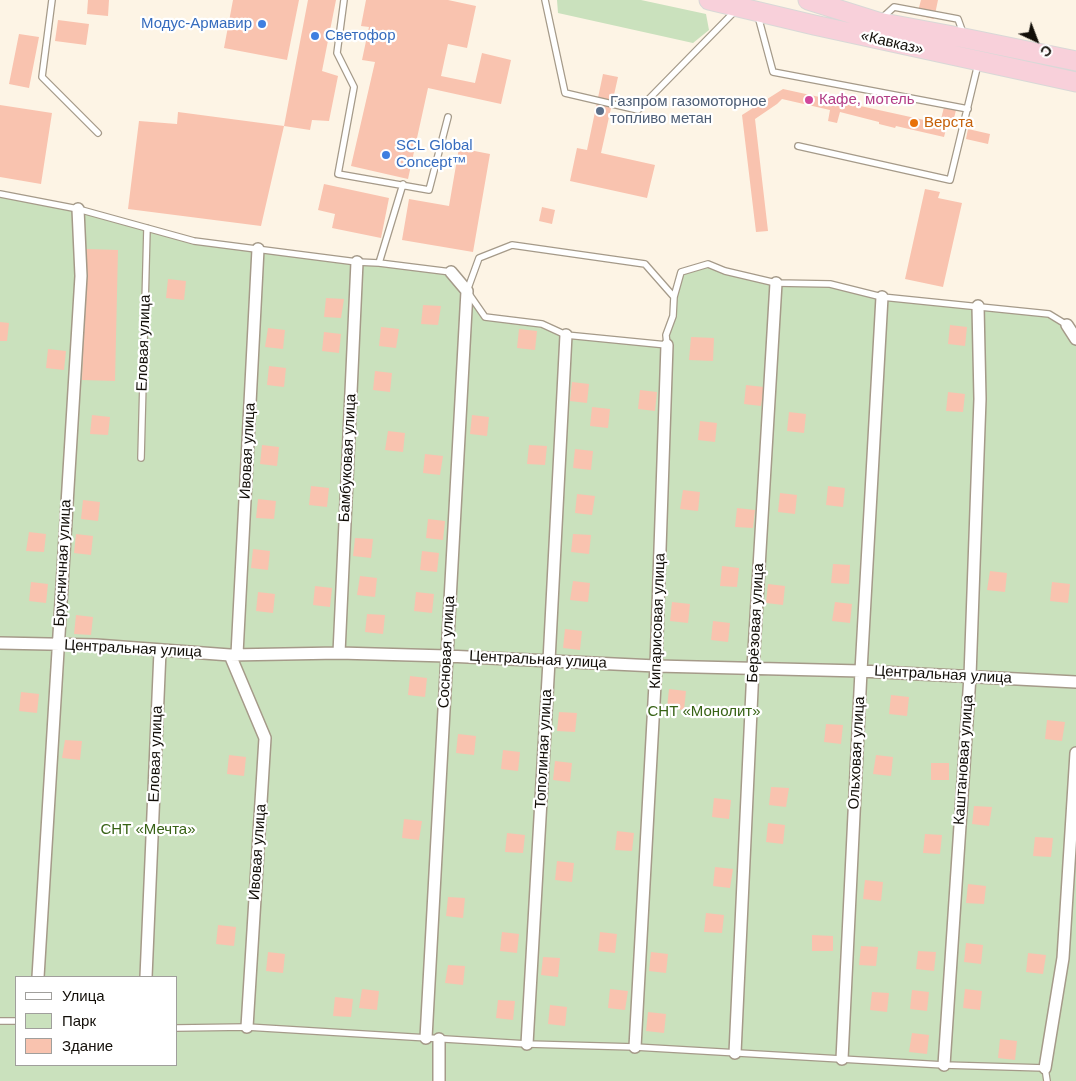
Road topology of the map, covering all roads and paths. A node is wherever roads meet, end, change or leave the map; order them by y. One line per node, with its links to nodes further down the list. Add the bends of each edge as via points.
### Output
1 (52, 0): 12 (lane, via 42,77)
2 (344, 0): 14 (lane, via 337,54 354,87 338,174)
3 (545, 0): 6 (lane, via 565,93 638,110)
4 (709, 0): 6 (highway, «Кавказ»)
5 (808, 0): 7 (highway, «Кавказ», via 878,22)
6 (748, 9): 8 (highway, «Кавказ»); 10 (lane, via 773,72)
7 (1076, 61)
8 (978, 62): 9 (highway, «Кавказ»); 10 (lane)
9 (1076, 82)
10 (968, 109): 13 (lane, via 950,180)
11 (448, 117): 14 (lane, via 429,190)
12 (98, 134)
13 (798, 146)
14 (402, 184): 20 (lane)
15 (0, 194): 16 (lane)
16 (78, 209): 17 (lane); 33 (street, Брусничная улица, via 81,276)
17 (148, 228): 18 (lane, via 194,241); 31 (lane, Еловая улица)
18 (258, 249): 19 (lane); 36 (street, Ивовая улица)
19 (357, 262): 20 (lane); 35 (street, Бамбуковая улица)
20 (380, 263): 21 (lane)
21 (452, 272): 23 (street)
22 (776, 282): 24 (lane, via 708,264 681,272); 25 (lane, via 830,284); 40 (street, Берёзовая улица)
23 (467, 291): 24 (lane, via 479,258 512,245 645,264); 28 (lane, via 486,317 542,324); 37 (street, Сосновая улица)
24 (674, 296): 30 (lane, via 673,316 666,335)
25 (882, 297): 26 (lane); 41 (street, Ольховая улица)
26 (978, 306): 27 (lane, via 1049,314); 42 (street, Каштановая улица, via 980,399)
27 (1067, 325): 29 (street)
28 (566, 335): 30 (lane); 38 (street, Тополиная улица)
29 (1076, 339)
30 (668, 345): 39 (street, Кипарисовая улица)
31 (141, 458)
32 (0, 643): 33 (street, Центральная улица)
33 (59, 645): 34 (street, Центральная улица); 45 (street, Брусничная улица)
34 (160, 651): 36 (street, Центральная улица); 46 (street, Еловая улица)
35 (339, 653): 36 (street, Центральная улица); 37 (street, Центральная улица)
36 (234, 654): 49 (street, Ивовая улица, via 265,738)
37 (446, 656): 38 (street, Центральная улица); 51 (street, Сосновая улица)
38 (549, 661): 39 (street, Центральная улица); 53 (street, Тополиная улица)
39 (656, 666): 40 (street, Центральная улица); 54 (street, Кипарисовая улица)
40 (753, 668): 41 (street, Центральная улица); 55 (street, Берёзовая улица)
41 (861, 671): 42 (street, Центральная улица); 56 (street, Ольховая улица)
42 (970, 676): 43 (street, Центральная улица); 57 (street, Каштановая улица)
43 (1076, 682)
44 (1076, 753): 58 (street, via 1063,958)
45 (38, 976)
46 (146, 976)
47 (0, 1021): 48 (lane)
48 (15, 1021)
49 (247, 1026): 50 (lane); 51 (lane)
50 (178, 1028)
51 (426, 1038): 52 (lane)
52 (439, 1040): 53 (lane); 59 (street)
53 (527, 1044): 54 (lane)
54 (635, 1046): 55 (lane)
55 (735, 1053): 56 (lane)
56 (842, 1059): 57 (lane)
57 (944, 1065): 58 (lane)
58 (1045, 1068): 60 (lane)
59 (439, 1081)
60 (1046, 1081)

